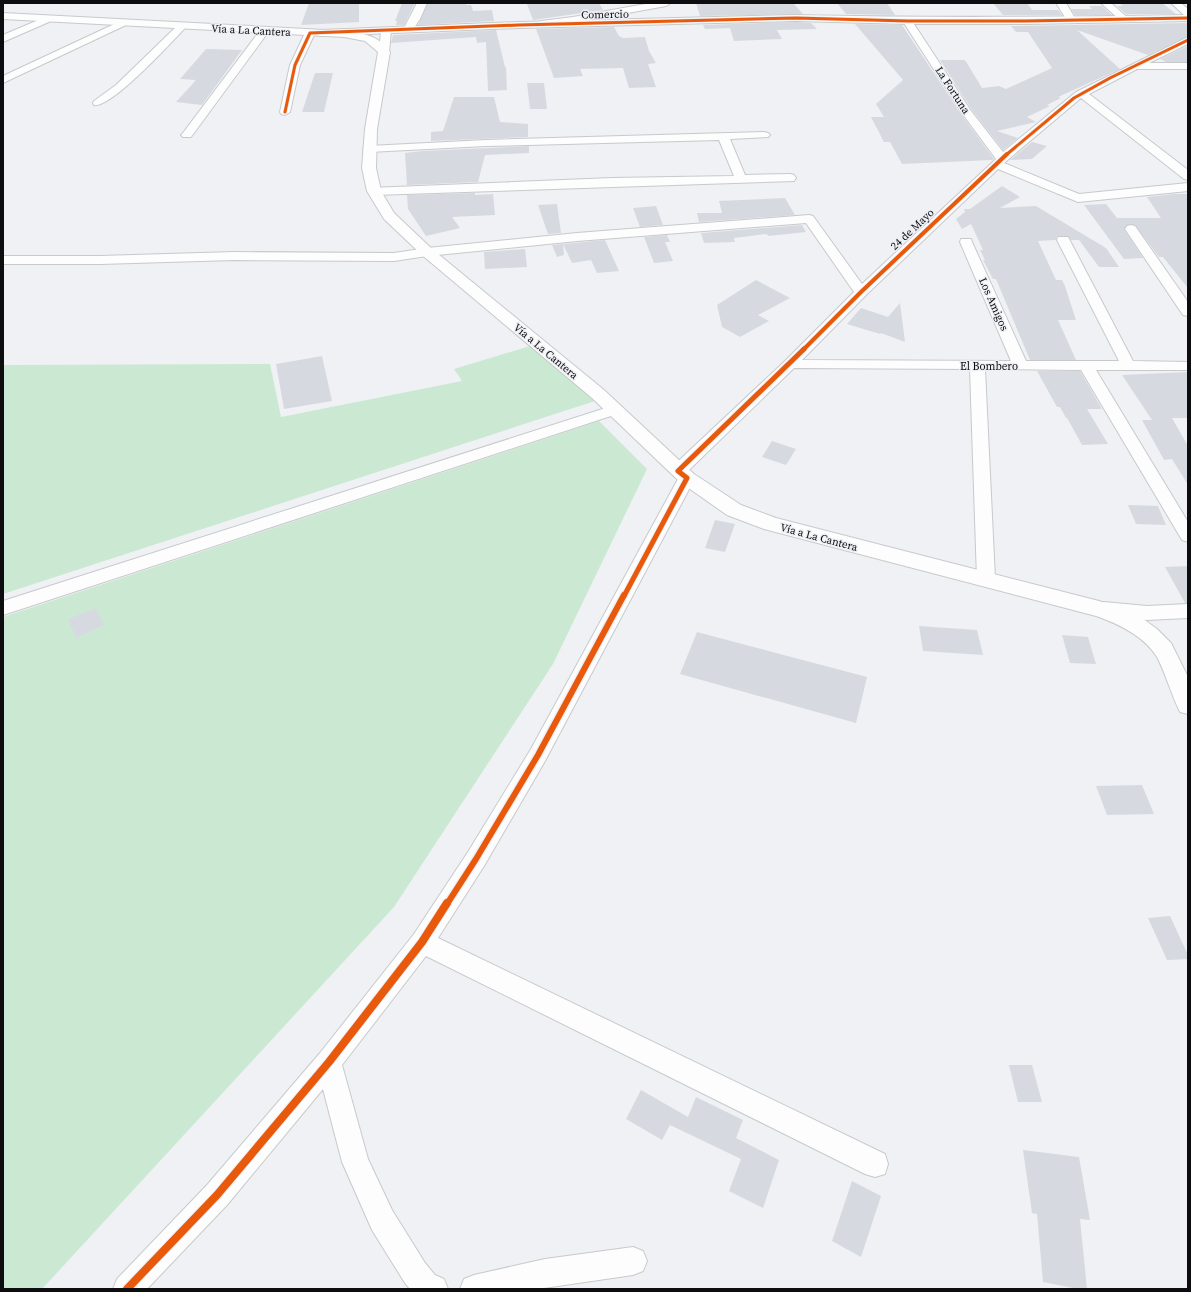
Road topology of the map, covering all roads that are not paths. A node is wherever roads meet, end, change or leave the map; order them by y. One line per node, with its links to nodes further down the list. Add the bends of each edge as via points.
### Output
1 (422, 3): 16 (street)
2 (666, 3): 10 (street)
3 (1061, 3): 12 (street)
4 (1106, 3): 13 (street)
5 (1176, 3): 6 (street)
6 (1188, 14)
7 (3, 16): 9 (main road, Vía a La Cantera)
8 (1188, 18): 13 (main road, Comercio)
9 (48, 19): 14 (main road, Vía a La Cantera); 20 (street)
10 (601, 19): 11 (main road, Comercio); 16 (main road, Comercio)
11 (907, 20): 12 (main road, Comercio); 35 (street, La Fortuna)
12 (1071, 20): 13 (main road, Comercio)
13 (1124, 20)
14 (123, 23): 15 (main road, Vía a La Cantera); 27 (street)
15 (181, 27): 17 (main road, Vía a La Cantera); 29 (street, via 120,87)
16 (408, 30): 18 (main road, Comercio)
17 (264, 31): 19 (main road, Vía a La Cantera); 31 (street)
18 (386, 31): 19 (main road, Comercio); 22 (street)
19 (310, 33): 22 (main road, Vía a La Cantera, via 361,36 377,44); 30 (street, via 295,65)
20 (3, 39)
21 (1187, 40): 23 (street, 24 de Mayo)
22 (384, 52): 34 (main road, Vía a La Cantera)
23 (1147, 60): 24 (street, 24 de Mayo); 25 (street)
24 (1135, 66): 25 (street); 28 (street, 24 de Mayo)
25 (1168, 66): 26 (street)
26 (1188, 66)
27 (3, 80)
28 (1080, 94): 35 (street, 24 de Mayo); 36 (street, via 1089,98)
29 (98, 103)
30 (285, 112)
31 (187, 135)
32 (764, 135): 33 (street)
33 (723, 137): 34 (street, via 486,143); 38 (street)
34 (369, 149): 40 (main road, Vía a La Cantera, via 369,168)
35 (998, 162): 39 (street, via 1078,198); 46 (street, 24 de Mayo)
36 (1188, 176)
37 (790, 178): 38 (street)
38 (740, 179): 40 (street)
39 (1188, 187)
40 (374, 191): 44 (main road, Vía a La Cantera, via 389,216)
41 (1131, 229): 47 (street)
42 (1063, 240): 49 (street)
43 (966, 242): 51 (street, Los Amigos)
44 (428, 252): 45 (street, via 394,257 234,256); 46 (street, via 585,236 809,219); 54 (main road, Vía a La Cantera)
45 (3, 260)
46 (861, 292): 48 (street, 24 de Mayo)
47 (1188, 312)
48 (790, 364): 50 (street, El Bombero); 55 (street, 24 de Mayo)
49 (1128, 365): 52 (street, El Bombero); 53 (street, El Bombero)
50 (977, 366): 51 (street, El Bombero); 57 (street)
51 (1021, 366): 52 (street, El Bombero)
52 (1086, 366): 56 (street)
53 (1188, 366)
54 (615, 410): 55 (main road, Vía a La Cantera); 58 (street)
55 (683, 475): 57 (main road, Vía a La Cantera, via 729,507 770,524); 64 (street, 24 de Mayo, via 538,755 476,860)
56 (1188, 536)
57 (986, 579): 59 (main road, Vía a La Cantera)
58 (3, 608)
59 (1100, 609): 61 (street); 62 (main road, Vía a La Cantera, via 1130,620)
60 (1188, 611): 61 (street)
61 (1147, 613): 62 (street)
62 (1164, 650): 63 (main road, Vía a La Cantera)
63 (1188, 705)
64 (422, 942): 65 (street, 24 de Mayo); 66 (street)
65 (329, 1062): 68 (street, 24 de Mayo, via 217,1195); 69 (street, via 355,1162 382,1220 415,1273 425,1285)
66 (875, 1164)
67 (632, 1261): 70 (street, via 545,1273)
68 (127, 1289)
69 (434, 1289)
70 (474, 1289)

